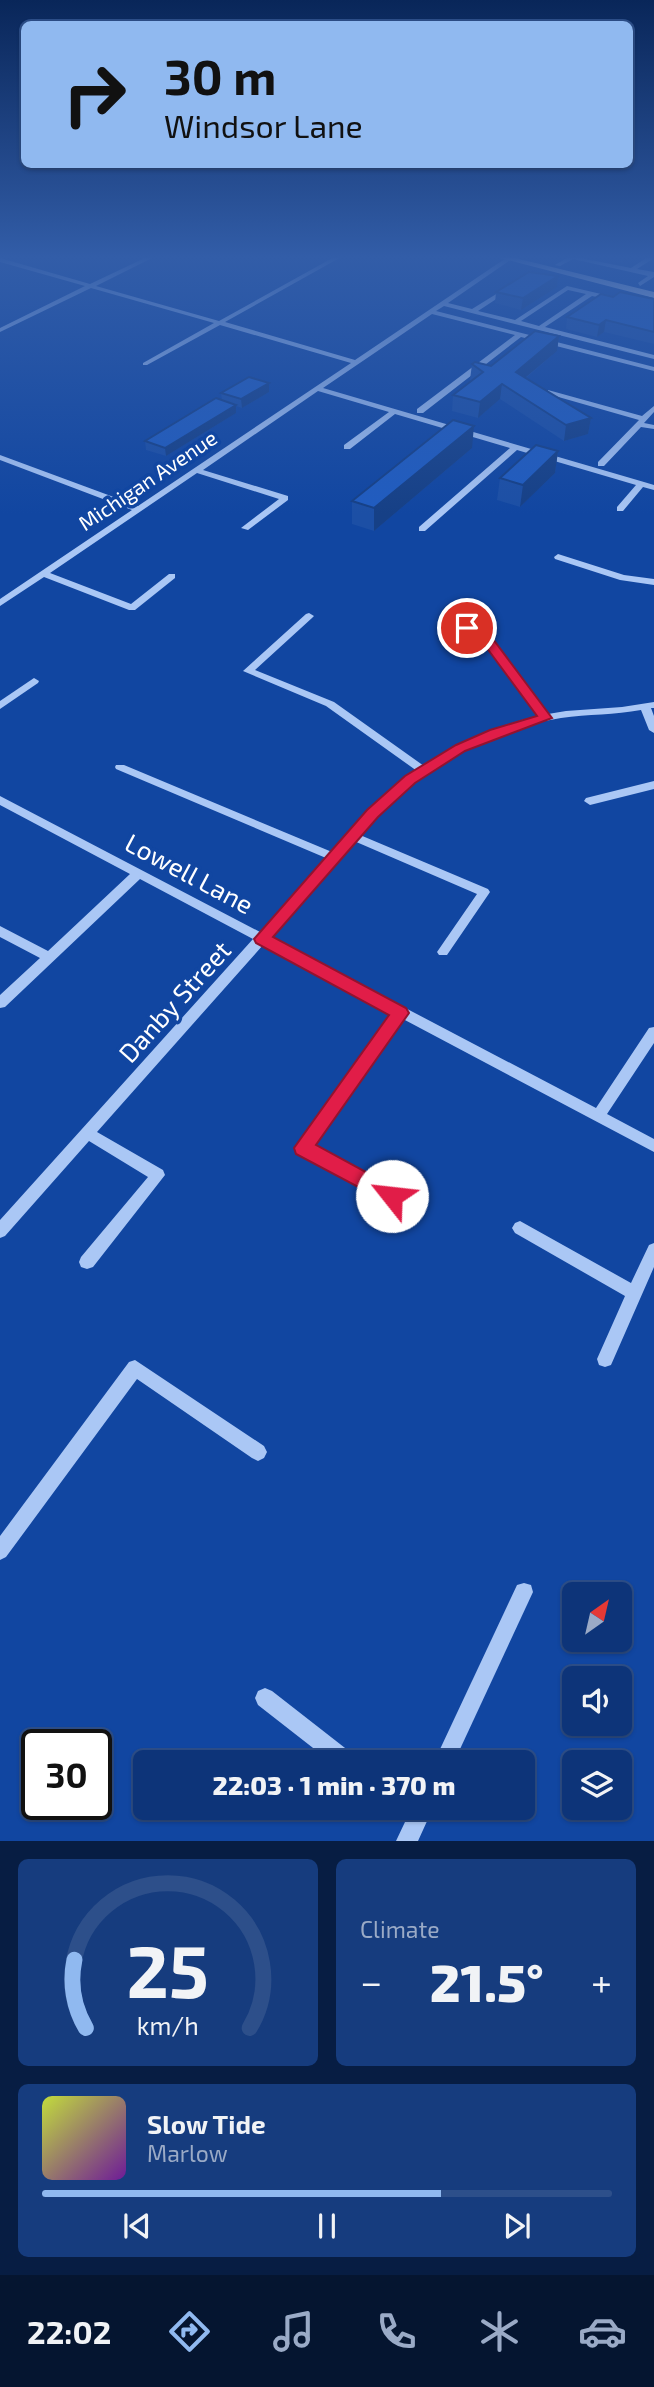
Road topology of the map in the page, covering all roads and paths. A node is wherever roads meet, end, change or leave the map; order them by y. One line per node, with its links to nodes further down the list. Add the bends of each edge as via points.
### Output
1 (184, 342): 9 (street)
2 (285, 342): 8 (street)
3 (387, 342): 8 (street, Michigan Avenue)
4 (510, 342): 14 (street)
5 (550, 342): 10 (street)
6 (595, 342): 7 (street)
7 (654, 357)
8 (356, 362): 11 (street, Michigan Avenue)
9 (145, 364)
10 (654, 369)
11 (316, 388): 15 (street); 22 (street, Michigan Avenue)
12 (551, 392): 16 (street)
13 (654, 408): 16 (street)
14 (420, 411)
15 (393, 412): 18 (street); 19 (street)
16 (642, 421): 17 (street); 21 (street)
17 (654, 427)
18 (347, 447)
19 (515, 447): 23 (street); 29 (street)
20 (0, 457): 26 (street)
21 (601, 464)
22 (196, 470): 25 (street); 26 (street, Michigan Avenue)
23 (641, 484): 24 (street); 27 (street)
24 (654, 488)
25 (285, 498): 28 (street)
26 (138, 509): 31 (street, Michigan Avenue)
27 (620, 509)
28 (246, 528)
29 (422, 529)
30 (558, 557): 33 (street, via 623,578)
31 (43, 574): 34 (street, Michigan Avenue); 35 (street)
32 (172, 576): 35 (street)
33 (654, 582)
34 (0, 603)
35 (132, 608)
36 (309, 616): 44 (street, via 248,671 330,704)
37 (451, 622): 41 (street, via 482,634)
38 (34, 681): 39 (street)
39 (0, 706)
40 (649, 706): 41 (street, Danby Street); 42 (street)
41 (545, 718): 44 (street, Danby Street, via 495,733)
42 (654, 730)
43 (121, 767): 49 (street)
44 (423, 770): 48 (street, Danby Street, via 392,794)
45 (654, 785): 47 (street)
46 (0, 800): 50 (street, Lowell Lane)
47 (590, 801)
48 (352, 836): 49 (street, Danby Street); 53 (street, via 484,892)
49 (334, 857): 52 (street, Danby Street)
50 (139, 873): 52 (street, Lowell Lane); 54 (street)
51 (0, 931): 54 (street)
52 (262, 939): 56 (street, Lowell Lane); 59 (street, Danby Street)
53 (443, 952)
54 (48, 957): 55 (street)
55 (0, 1003)
56 (400, 1013): 58 (street, Lowell Lane); 61 (street, via 303,1148)
57 (654, 1032): 58 (street)
58 (598, 1117): 60 (street, Lowell Lane)
59 (87, 1133): 63 (street, Danby Street); 65 (street, via 158,1175)
60 (654, 1146)
61 (392, 1196)
62 (520, 1228): 66 (street)
63 (0, 1231)
64 (654, 1250): 66 (street)
65 (87, 1262)
66 (634, 1293): 67 (street)
67 (605, 1359)
68 (258, 1452): 69 (street, via 135,1368)
69 (0, 1551)
70 (524, 1592): 73 (street)
71 (265, 1698): 72 (street)
72 (331, 1750)
73 (450, 1750)
74 (413, 1820): 75 (street)
75 (407, 1841)

